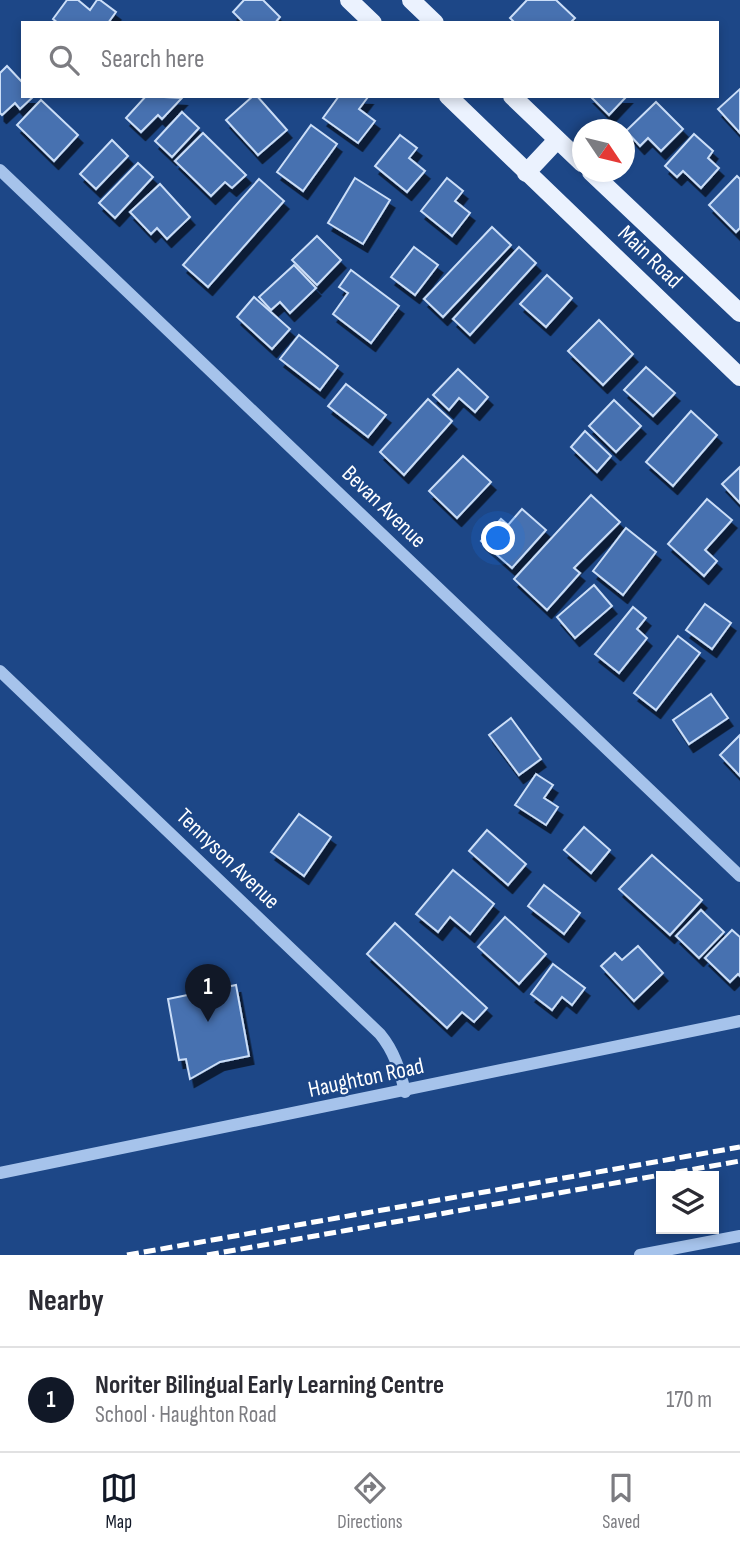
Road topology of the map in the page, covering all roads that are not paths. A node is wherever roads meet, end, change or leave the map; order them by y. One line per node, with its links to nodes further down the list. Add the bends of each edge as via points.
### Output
1 (349, 0): 3 (main road)
2 (411, 0): 4 (main road)
3 (371, 21)
4 (433, 21)
5 (450, 98): 10 (main road, Main Road)
6 (514, 98): 7 (main road)
7 (557, 140): 8 (main road); 10 (main road)
8 (572, 153)
9 (0, 170): 15 (street, Bevan Avenue)
10 (526, 173): 13 (main road, Main Road)
11 (602, 182): 12 (main road, Main Road)
12 (740, 313)
13 (740, 377)
14 (0, 671): 17 (street, Tennyson Avenue, via 380,1034 396,1058)
15 (740, 876)
16 (740, 1021): 17 (street, Haughton Road)
17 (405, 1091): 18 (street, Haughton Road)
18 (0, 1173)
19 (740, 1236): 20 (street)
20 (640, 1255)

